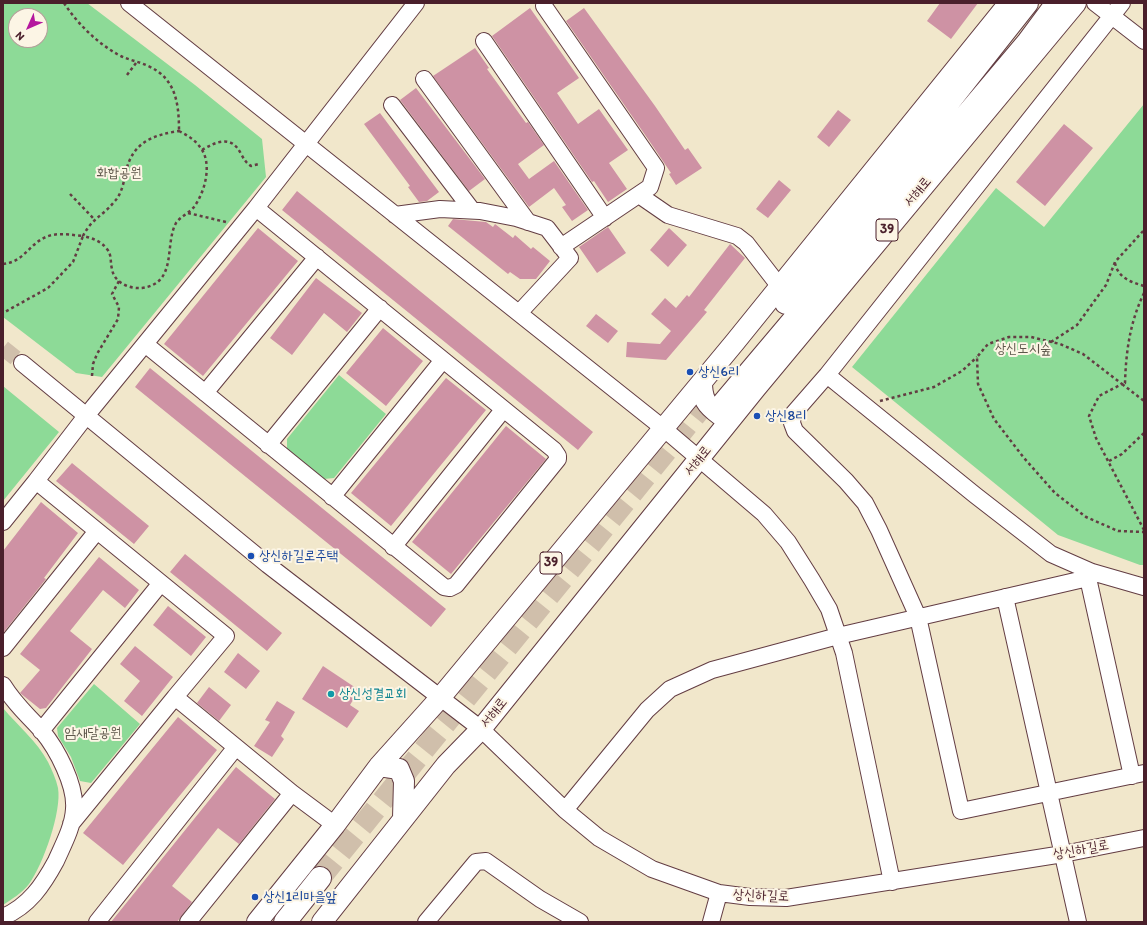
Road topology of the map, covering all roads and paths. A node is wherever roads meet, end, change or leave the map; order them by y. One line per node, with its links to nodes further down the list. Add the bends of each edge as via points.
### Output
1 (64, 3): 13 (path, via 86,31 104,46)
2 (129, 3): 18 (street)
3 (416, 3): 18 (street)
4 (1009, 3): 39 (main road, 서해로 / 39)
5 (1027, 3): 53 (highway, 서해로 / 39)
6 (1057, 3): 53 (highway, 서해로 / 39, via 1028,42)
7 (1076, 3): 53 (main road, 서해로 / 39)
8 (1095, 3): 10 (street)
9 (544, 6): 22 (street, via 656,168 650,188)
10 (1117, 9): 12 (street); 49 (street)
11 (484, 41): 28 (street)
12 (1144, 41)
13 (136, 63): 14 (path); 17 (path, via 152,68 171,84 178,102)
14 (127, 75)
15 (424, 79): 29 (street)
16 (392, 105): 24 (street)
17 (179, 131): 19 (path, via 191,138); 27 (path, via 158,134 141,145 132,156 124,182 114,202)
18 (306, 144): 23 (street); 26 (street)
19 (202, 150): 20 (path, via 222,140 228,141 238,148 248,164); 25 (path, via 206,156 204,185 197,202)
20 (259, 164)
21 (70, 194): 27 (path)
22 (639, 195): 28 (street); 39 (street, via 668,215 737,236 746,242)
23 (256, 208): 34 (street); 45 (street)
24 (472, 210): 26 (street, via 440,209); 29 (street)
25 (188, 213): 30 (path); 37 (path, via 177,222 170,243 169,267 158,280 144,288 129,287)
26 (395, 215): 43 (street)
27 (94, 218): 32 (path)
28 (605, 218): 33 (street)
29 (528, 222): 33 (street, via 547,228)
30 (229, 223)
31 (1144, 230): 35 (path)
32 (83, 236): 36 (path, via 47,236 37,242 24,256); 37 (path, via 92,238 107,249 111,257 112,272); 42 (path, via 73,262 60,277 39,294)
33 (561, 247): 43 (street, via 570,258)
34 (316, 257): 41 (street); 52 (street)
35 (1115, 262): 38 (path, via 1117,271 1129,282); 44 (path, via 1106,285 1077,325)
36 (3, 264)
37 (119, 281): 50 (path, via 112,294 118,308 118,319 97,354)
38 (1144, 286)
39 (780, 287): 53 (main road, 서해로 / 39)
40 (1144, 293): 51 (path, via 1135,312 1127,344 1125,383)
41 (380, 308): 47 (street); 60 (street)
42 (3, 313)
43 (519, 313): 58 (street)
44 (1050, 342): 46 (path, via 1031,337 1009,337 988,344); 51 (path, via 1082,354)
45 (145, 344): 52 (street); 57 (street)
46 (977, 357): 55 (path, via 962,371 934,387); 67 (path, via 978,384 994,418 1055,493 1086,516 1118,531)
47 (443, 360): 56 (street); 64 (street)
48 (22, 363): 57 (street, 상신하길로)
49 (827, 375): 55 (street); 73 (street, via 793,414 792,427 865,503)
50 (92, 376)
51 (1122, 384): 54 (path); 62 (path, via 1099,396 1089,416 1096,438)
52 (205, 394): 60 (street)
53 (717, 399): 58 (main road, 서해로 / 39); 61 (main road, 서해로 / 39)
54 (1144, 401)
55 (864, 405): 69 (street, via 1051,554)
56 (503, 410): 68 (street); 68 (street, via 557,453 555,462 453,587 440,585)
57 (86, 416): 63 (street); 78 (street, 상신하길로, via 268,565)
58 (663, 428): 61 (street); 78 (main road, 서해로 / 39)
59 (1144, 433): 62 (path, via 1122,454)
60 (268, 445): 64 (street)
61 (700, 460): 74 (street, via 764,514 788,542 829,609); 79 (main road, 서해로 / 39)
62 (1109, 461): 67 (path)
63 (36, 481): 65 (street); 66 (street)
64 (332, 497): 68 (street)
65 (3, 522)
66 (97, 531): 70 (street); 75 (street)
67 (1144, 531)
68 (393, 546)
69 (1090, 575): 71 (street); 72 (street); 83 (street)
70 (162, 584): 77 (street, via 226,636); 80 (street)
71 (1144, 587)
72 (1005, 597): 73 (street); 84 (street)
73 (918, 617): 74 (street); 84 (street, via 961,810)
74 (838, 636): 86 (street, via 712,670 670,689 647,710); 92 (street, via 844,653)
75 (3, 648)
76 (3, 685): 80 (street, via 14,702)
77 (175, 697): 81 (street); 88 (street)
78 (440, 698): 79 (street, 상신하길로); 82 (main road, 서해로 / 39)
79 (481, 729): 86 (street, 상신하길로); 87 (main road, 서해로 / 39, via 446,765)
80 (41, 731): 88 (street, via 65,768 74,809)
81 (236, 747): 85 (street); 96 (street)
82 (379, 766): 87 (main road, via 399,769 404,781); 89 (main road, 서해로 / 39)
83 (1138, 774): 84 (street)
84 (1050, 792): 91 (street)
85 (292, 793): 89 (street); 97 (street)
86 (565, 810): 93 (street, 상신하길로, via 598,838 652,869)
87 (403, 818): 101 (main road, 서해로 / 39)
88 (70, 824): 94 (street, via 60,853 41,886 23,907)
89 (335, 825): 98 (main road, 서해로 / 39)
90 (1144, 838): 91 (street, 상신하길로)
91 (1063, 854): 92 (street, 상신하길로); 104 (street)
92 (892, 882): 93 (street, 상신하길로, via 786,898)
93 (719, 894): 103 (street)
94 (8, 918)
95 (430, 921): 102 (street, via 476,862 486,861 540,899)
96 (96, 922)
97 (188, 922)
98 (257, 922)
99 (285, 922): 100 (highway, via 327,882)
100 (303, 922)
101 (322, 922)
102 (580, 922)
103 (711, 922)
104 (1078, 922)

